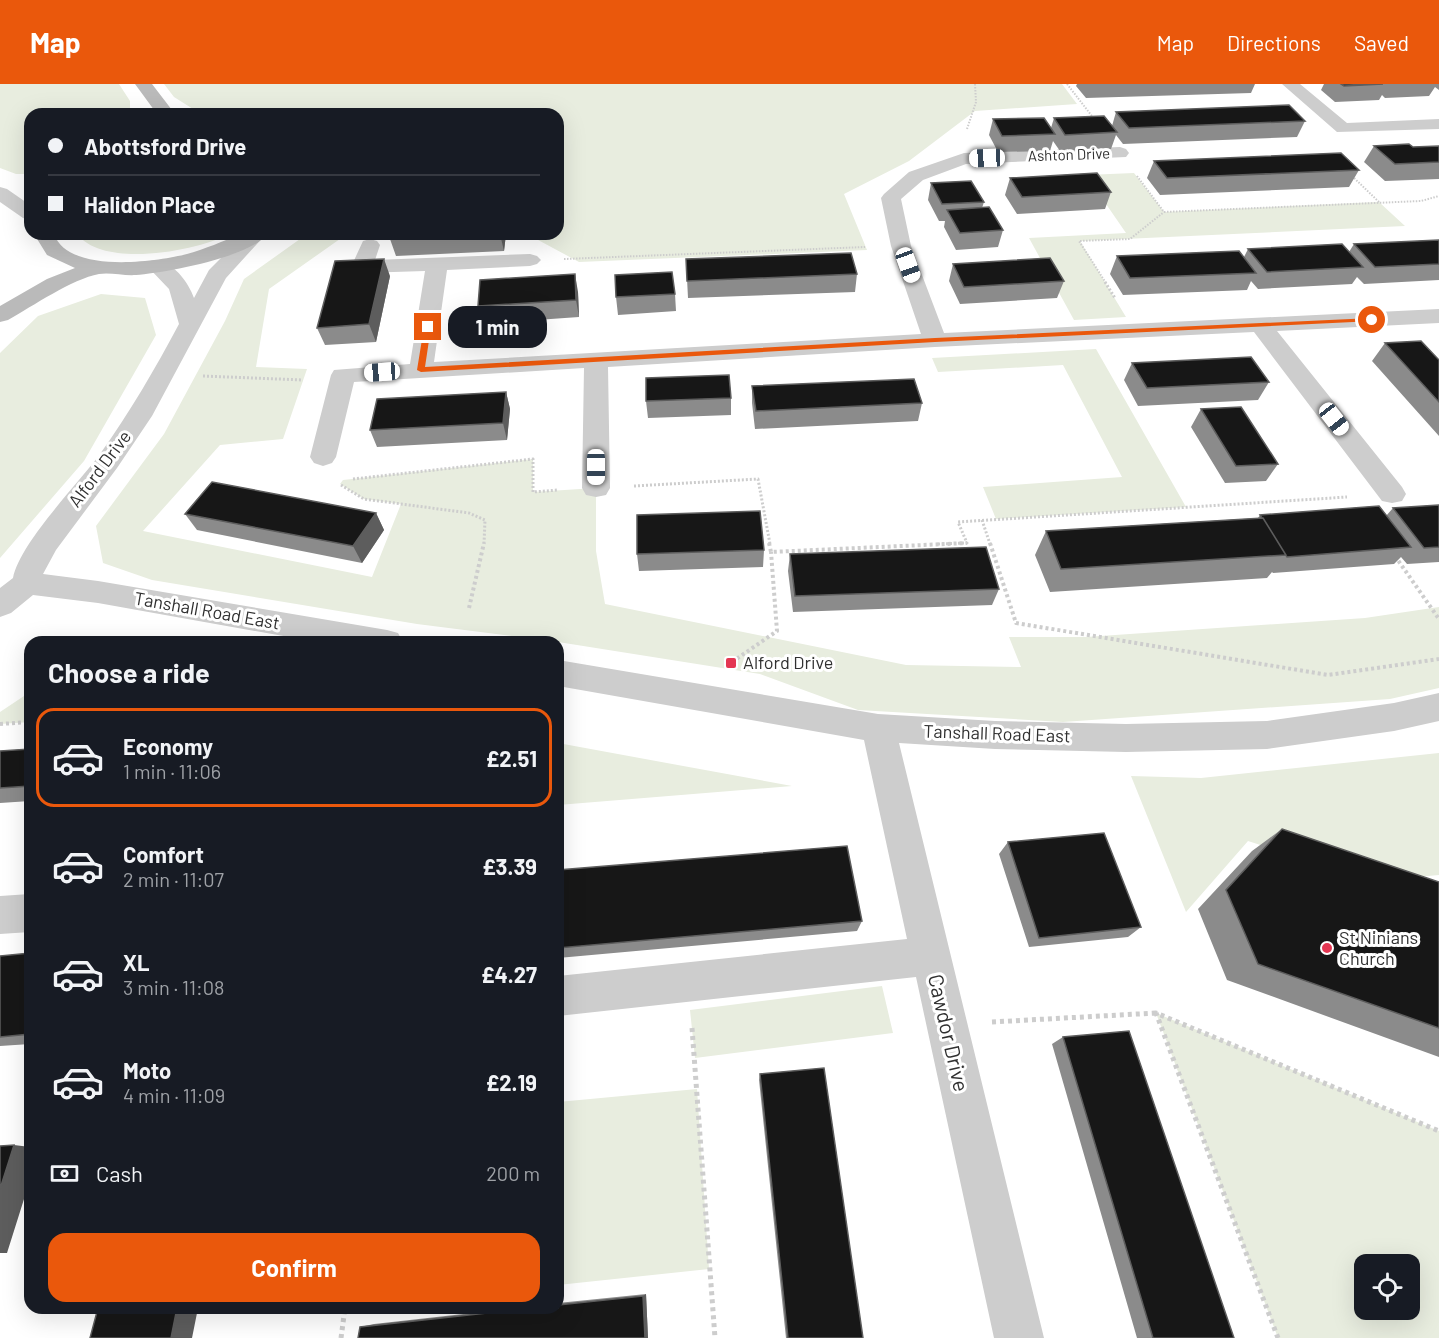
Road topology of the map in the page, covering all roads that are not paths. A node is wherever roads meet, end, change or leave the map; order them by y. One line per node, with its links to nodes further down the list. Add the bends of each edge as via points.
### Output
1 (143, 84): 3 (main road)
2 (1290, 84): 4 (street, via 1343,128)
3 (161, 108)
4 (1439, 124)
5 (1120, 153): 22 (street, Ashton Drive, via 964,159 916,176 891,198 901,246)
6 (0, 184): 7 (street)
7 (24, 186)
8 (0, 193): 9 (street)
9 (24, 210)
10 (246, 240): 16 (main road, via 194,260)
11 (251, 240): 20 (street, Alford Drive, via 217,275)
12 (49, 242): 17 (main road, via 71,260); 18 (main road, via 34,278)
13 (370, 245): 15 (street, via 362,267)
14 (530, 260): 15 (street)
15 (437, 264): 24 (street)
16 (158, 266): 17 (main road); 20 (street, via 179,287)
17 (98, 267): 18 (main road, via 55,284)
18 (0, 315)
19 (1439, 316): 21 (street)
20 (190, 323): 28 (street, Alford Drive, via 164,374 108,462 30,567)
21 (1261, 326): 22 (street); 27 (street)
22 (935, 340): 23 (street)
23 (596, 361): 24 (street); 26 (street)
24 (421, 370): 25 (street, via 343,375)
25 (323, 457)
26 (596, 488)
27 (1392, 494)
28 (27, 583): 29 (street, Alford Drive); 30 (street, Tanshall Road East)
29 (0, 605)
30 (352, 636)
31 (564, 675): 33 (street, Tanshall Road East)
32 (1439, 708): 33 (street, Tanshall Road East, via 1267,735 1126,738)
33 (878, 728): 36 (street, Cawdor Drive)
34 (24, 913): 35 (street)
35 (0, 915)
36 (931, 957): 37 (street); 38 (street, Cawdor Drive)
37 (564, 995)
38 (1019, 1338)

